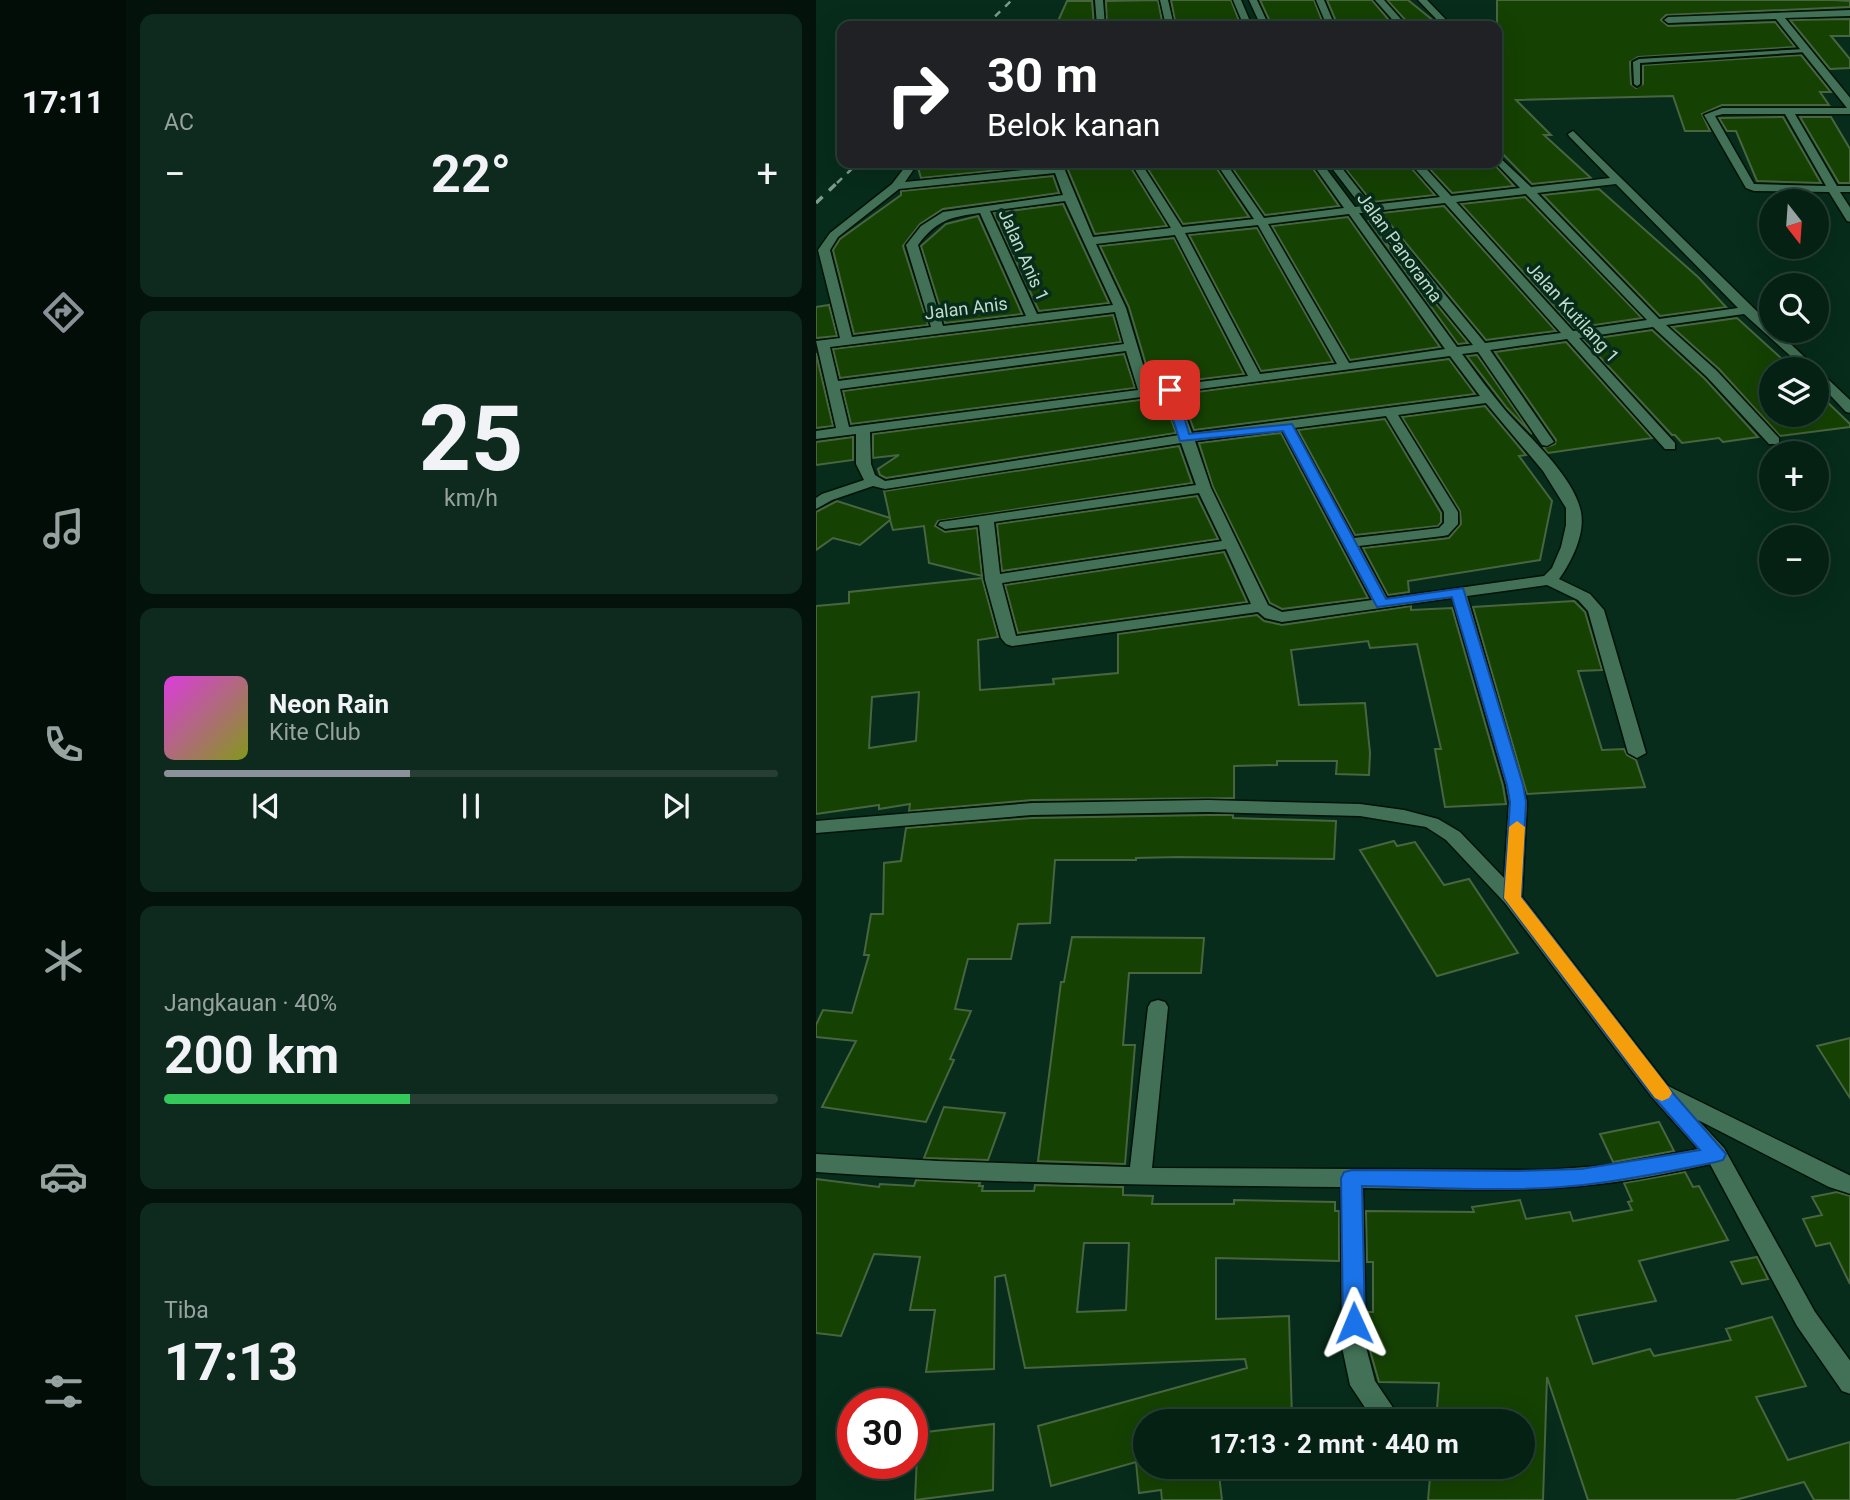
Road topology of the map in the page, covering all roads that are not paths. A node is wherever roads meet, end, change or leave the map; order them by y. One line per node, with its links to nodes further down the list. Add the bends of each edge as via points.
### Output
1 (1099, 0): 12 (street)
2 (1164, 0): 13 (street)
3 (1237, 0): 14 (street)
4 (1254, 0): 15 (street)
5 (1320, 0): 16 (street)
6 (1379, 0): 17 (street)
7 (1422, 0): 18 (street)
8 (1758, 6): 10 (street)
9 (1850, 13): 10 (street)
10 (1773, 15): 11 (street); 19 (street)
11 (1668, 20)
12 (1101, 21)
13 (1169, 21)
14 (1243, 21)
15 (1263, 21)
16 (1329, 21)
17 (1398, 21)
18 (1443, 21)
19 (1804, 51): 20 (lane, via 1639,61); 21 (street)
20 (1637, 85)
21 (1850, 108): 22 (street)
22 (1787, 111): 35 (street); 35 (street, via 1709,115 1750,186)
23 (1573, 134): 33 (street)
24 (1502, 163): 37 (street)
25 (909, 168): 34 (street)
26 (1042, 168): 34 (street)
27 (1059, 168): 38 (street)
28 (1139, 168): 45 (street)
29 (1224, 168): 44 (street)
30 (1321, 168): 42 (street, Jalan Panorama)
31 (1337, 168): 41 (street)
32 (1419, 168): 39 (street, Jalan Kutilang 1)
33 (1619, 180): 37 (street); 48 (street)
34 (896, 186): 53 (street, via 834,235 824,250)
35 (1833, 189): 36 (street); 43 (street)
36 (1850, 189)
37 (1529, 191): 39 (street); 50 (street)
38 (1069, 197): 40 (street); 46 (street)
39 (1449, 201): 41 (street); 52 (street, Jalan Kutilang 1)
40 (983, 208): 49 (street, Jalan Anis 1); 51 (street, via 947,214 925,228 912,245)
41 (1367, 210): 42 (street); 56 (street)
42 (1354, 212): 44 (street); 57 (street, Jalan Panorama)
43 (1850, 219)
44 (1262, 223): 45 (street); 59 (street)
45 (1179, 232): 46 (street); 60 (street)
46 (1090, 241): 47 (street)
47 (1120, 308): 49 (street, Jalan Anis); 55 (street)
48 (1747, 310): 50 (street); 58 (street)
49 (1033, 318): 51 (street, Jalan Anis)
50 (1657, 324): 52 (street); 73 (street, via 1712,374)
51 (938, 330): 53 (street, Jalan Anis)
52 (1570, 334): 56 (street); 75 (street, Jalan Kutilang 1)
53 (847, 340): 54 (street, Jalan Anis)
54 (819, 344): 61 (street)
55 (1130, 347): 61 (street); 64 (street)
56 (1482, 347): 57 (street); 74 (street)
57 (1454, 352): 59 (street); 65 (street, Jalan Panorama)
58 (1799, 357)
59 (1345, 367): 60 (street)
60 (1256, 379): 63 (street)
61 (831, 386): 70 (street)
62 (1829, 386): 66 (street)
63 (1170, 390): 64 (street); 72 (street)
64 (1145, 392): 69 (street)
65 (1489, 399): 67 (street); 84 (street, Jalan Panorama, via 1562,488 1574,510 1560,570)
66 (1850, 409)
67 (1390, 412): 68 (street); 81 (street, via 1451,512 1451,524 1443,532)
68 (1287, 426): 72 (street); 81 (street)
69 (863, 429): 70 (street); 76 (street, via 865,475)
70 (843, 431): 71 (street)
71 (816, 435)
72 (1184, 438): 76 (street, via 885,485); 77 (street)
73 (1774, 441)
74 (1547, 442)
75 (1670, 446)
76 (871, 482): 78 (street)
77 (1204, 488): 79 (street); 82 (street)
78 (816, 505)
79 (986, 520): 80 (street); 83 (street)
80 (945, 525)
81 (1349, 543): 86 (street)
82 (1230, 544): 83 (street); 87 (street)
83 (993, 580): 87 (street, via 1012,641)
84 (1549, 580): 85 (street); 88 (street, via 1584,597 1596,610)
85 (1458, 592): 86 (street); 90 (street, via 1518,802)
86 (1382, 604): 87 (street, via 1282,617)
87 (1261, 607)
88 (1637, 753)
89 (816, 827): 90 (street, via 1032,809 1220,806 1360,810 1432,823 1453,836)
90 (1512, 898): 92 (street)
91 (1158, 1007): 95 (street)
92 (1658, 1090): 93 (street); 97 (street)
93 (1716, 1154): 96 (street, via 1581,1177); 98 (street, via 1806,1319)
94 (816, 1163): 95 (street, via 930,1172)
95 (1140, 1177): 96 (street)
96 (1352, 1178): 99 (street, via 1354,1347 1363,1385)
97 (1850, 1185)
98 (1850, 1383)
99 (1380, 1409)

